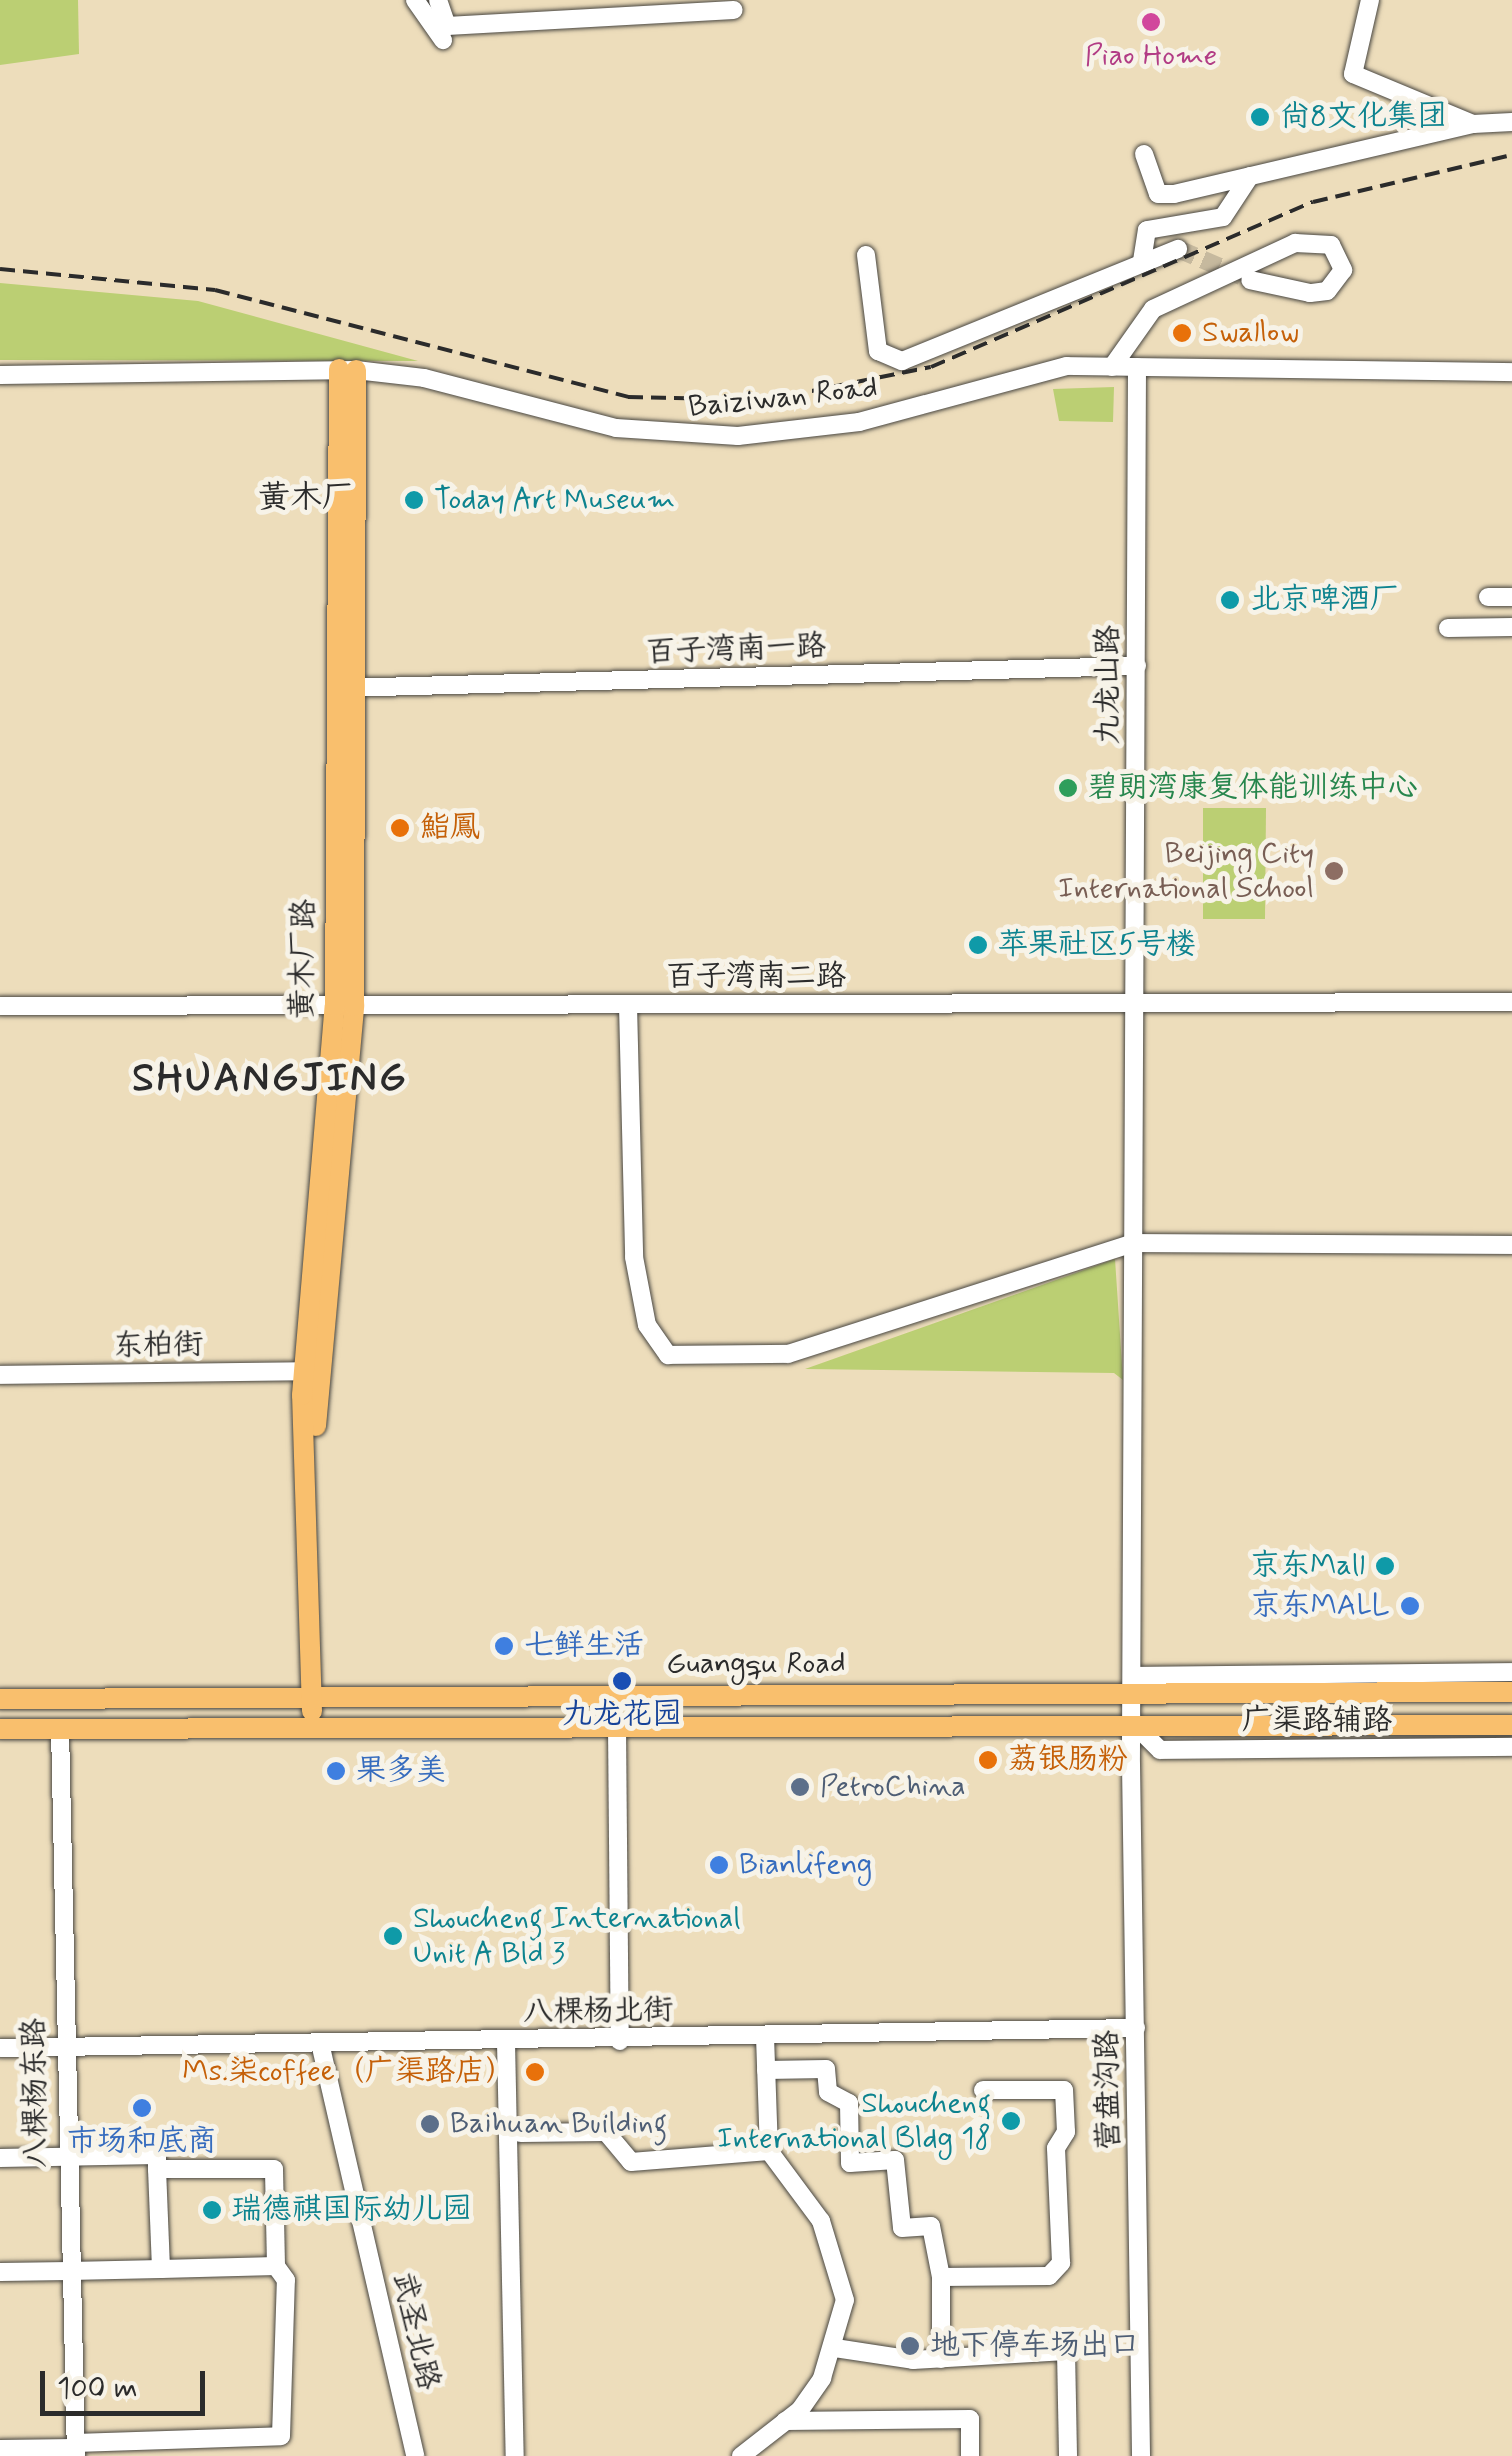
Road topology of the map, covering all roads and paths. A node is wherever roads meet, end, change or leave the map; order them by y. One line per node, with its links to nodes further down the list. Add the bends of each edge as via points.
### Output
1 (1370, 0): 6 (street, via 1353,74)
2 (430, 6): 3 (street, via 447,26); 4 (street)
3 (734, 10)
4 (444, 40)
5 (1512, 122): 6 (street)
6 (1472, 124): 8 (street)
7 (1144, 154): 8 (street, via 1158,194)
8 (1250, 176): 11 (street, via 1223,217 1147,230)
9 (1178, 249): 11 (street)
10 (866, 255): 11 (street, via 878,351 902,361)
11 (1142, 262)
12 (1250, 280): 13 (street, via 1310,293 1327,291 1343,270 1331,244 1295,244 1154,308)
13 (1112, 367): 14 (street, Baiziwan Road); 15 (street, Baiziwan Road, via 1029,372 859,422 738,436 616,428 424,378)
14 (1138, 368): 16 (street, Baiziwan Road); 22 (street, 九龙山路)
15 (348, 370): 17 (street, Baiziwan Road); 23 (main road, 黄木厂路)
16 (1512, 372)
17 (0, 374)
18 (1488, 596): 19 (street)
19 (1512, 597)
20 (1512, 627): 21 (street)
21 (1448, 628)
22 (1137, 666): 23 (street, 百子湾南一路); 24 (street, 九龙山路)
23 (346, 688): 28 (main road, 黄木厂路)
24 (1136, 1002): 25 (street, 百子湾南二路); 26 (street, 百子湾南二路); 29 (street, 九龙山路)
25 (1512, 1002)
26 (628, 1005): 28 (street, 百子湾南二路); 29 (street, via 634,1257 647,1326 668,1355 788,1354)
27 (0, 1006): 28 (street, 百子湾南二路)
28 (344, 1006): 31 (main road, 黄木厂路)
29 (1134, 1242): 30 (street); 34 (street, 营盘沟路)
30 (1512, 1245)
31 (310, 1371): 32 (street, 东柏街); 37 (main road, 黄木厂路)
32 (0, 1374)
33 (1512, 1672): 34 (street, 广渠路辅路)
34 (1136, 1686): 35 (main road, Guangqu Road); 37 (main road, Guangqu Road); 38 (street, 营盘沟路)
35 (1512, 1692)
36 (0, 1699): 37 (main road, Guangqu Road)
37 (319, 1699): 41 (main road, 黄木厂路)
38 (1133, 1723): 39 (main road, Guangqu Road); 40 (main road, Guangqu Road); 44 (street, 广渠路辅路, via 1160,1750); 45 (street, 营盘沟路)
39 (1512, 1725)
40 (617, 1726): 41 (main road, Guangqu Road); 47 (street)
41 (318, 1728): 42 (main road, Guangqu Road)
42 (60, 1729): 43 (main road, Guangqu Road); 49 (street, 八棵杨东路)
43 (0, 1730)
44 (1512, 1748)
45 (1136, 2028): 46 (street, 八棵杨北街); 75 (street, 营盘沟路)
46 (766, 2037): 47 (street, 八棵杨北街); 52 (street)
47 (620, 2040): 48 (street, 八棵杨北街)
48 (506, 2042): 50 (street, 八棵杨北街); 71 (street)
49 (61, 2044): 50 (street, 八棵杨北街); 51 (street, 八棵杨北街); 56 (street, 八棵杨东路)
50 (320, 2044): 70 (street, 武圣北路)
51 (0, 2048)
52 (766, 2070): 55 (street); 63 (street, via 826,2069 828,2092 849,2103 850,2162 895,2160 902,2228 931,2226)
53 (983, 2090): 63 (street, via 1064,2090 1066,2132 1056,2148 1061,2263 1049,2276)
54 (521, 2133): 55 (street, via 606,2132 631,2162)
55 (769, 2151): 64 (street, via 838,2259)
56 (64, 2155): 57 (street); 58 (street, via 157,2154); 62 (street, 八棵杨东路)
57 (0, 2158)
58 (157, 2169): 59 (street, via 274,2169); 60 (street)
59 (276, 2266): 60 (street); 69 (street, via 286,2280 281,2436)
60 (160, 2269): 62 (street)
61 (0, 2272): 62 (street)
62 (69, 2272): 69 (street, 八棵杨东路)
63 (941, 2277): 66 (street)
64 (841, 2348): 65 (street); 66 (street); 67 (street)
65 (888, 2348)
66 (941, 2359): 74 (street, via 1066,2352)
67 (786, 2421): 72 (street); 73 (street, via 970,2419)
68 (0, 2449): 69 (street)
69 (75, 2449)
70 (415, 2456)
71 (514, 2456)
72 (741, 2456)
73 (970, 2456)
74 (1068, 2456)
75 (1141, 2456)

